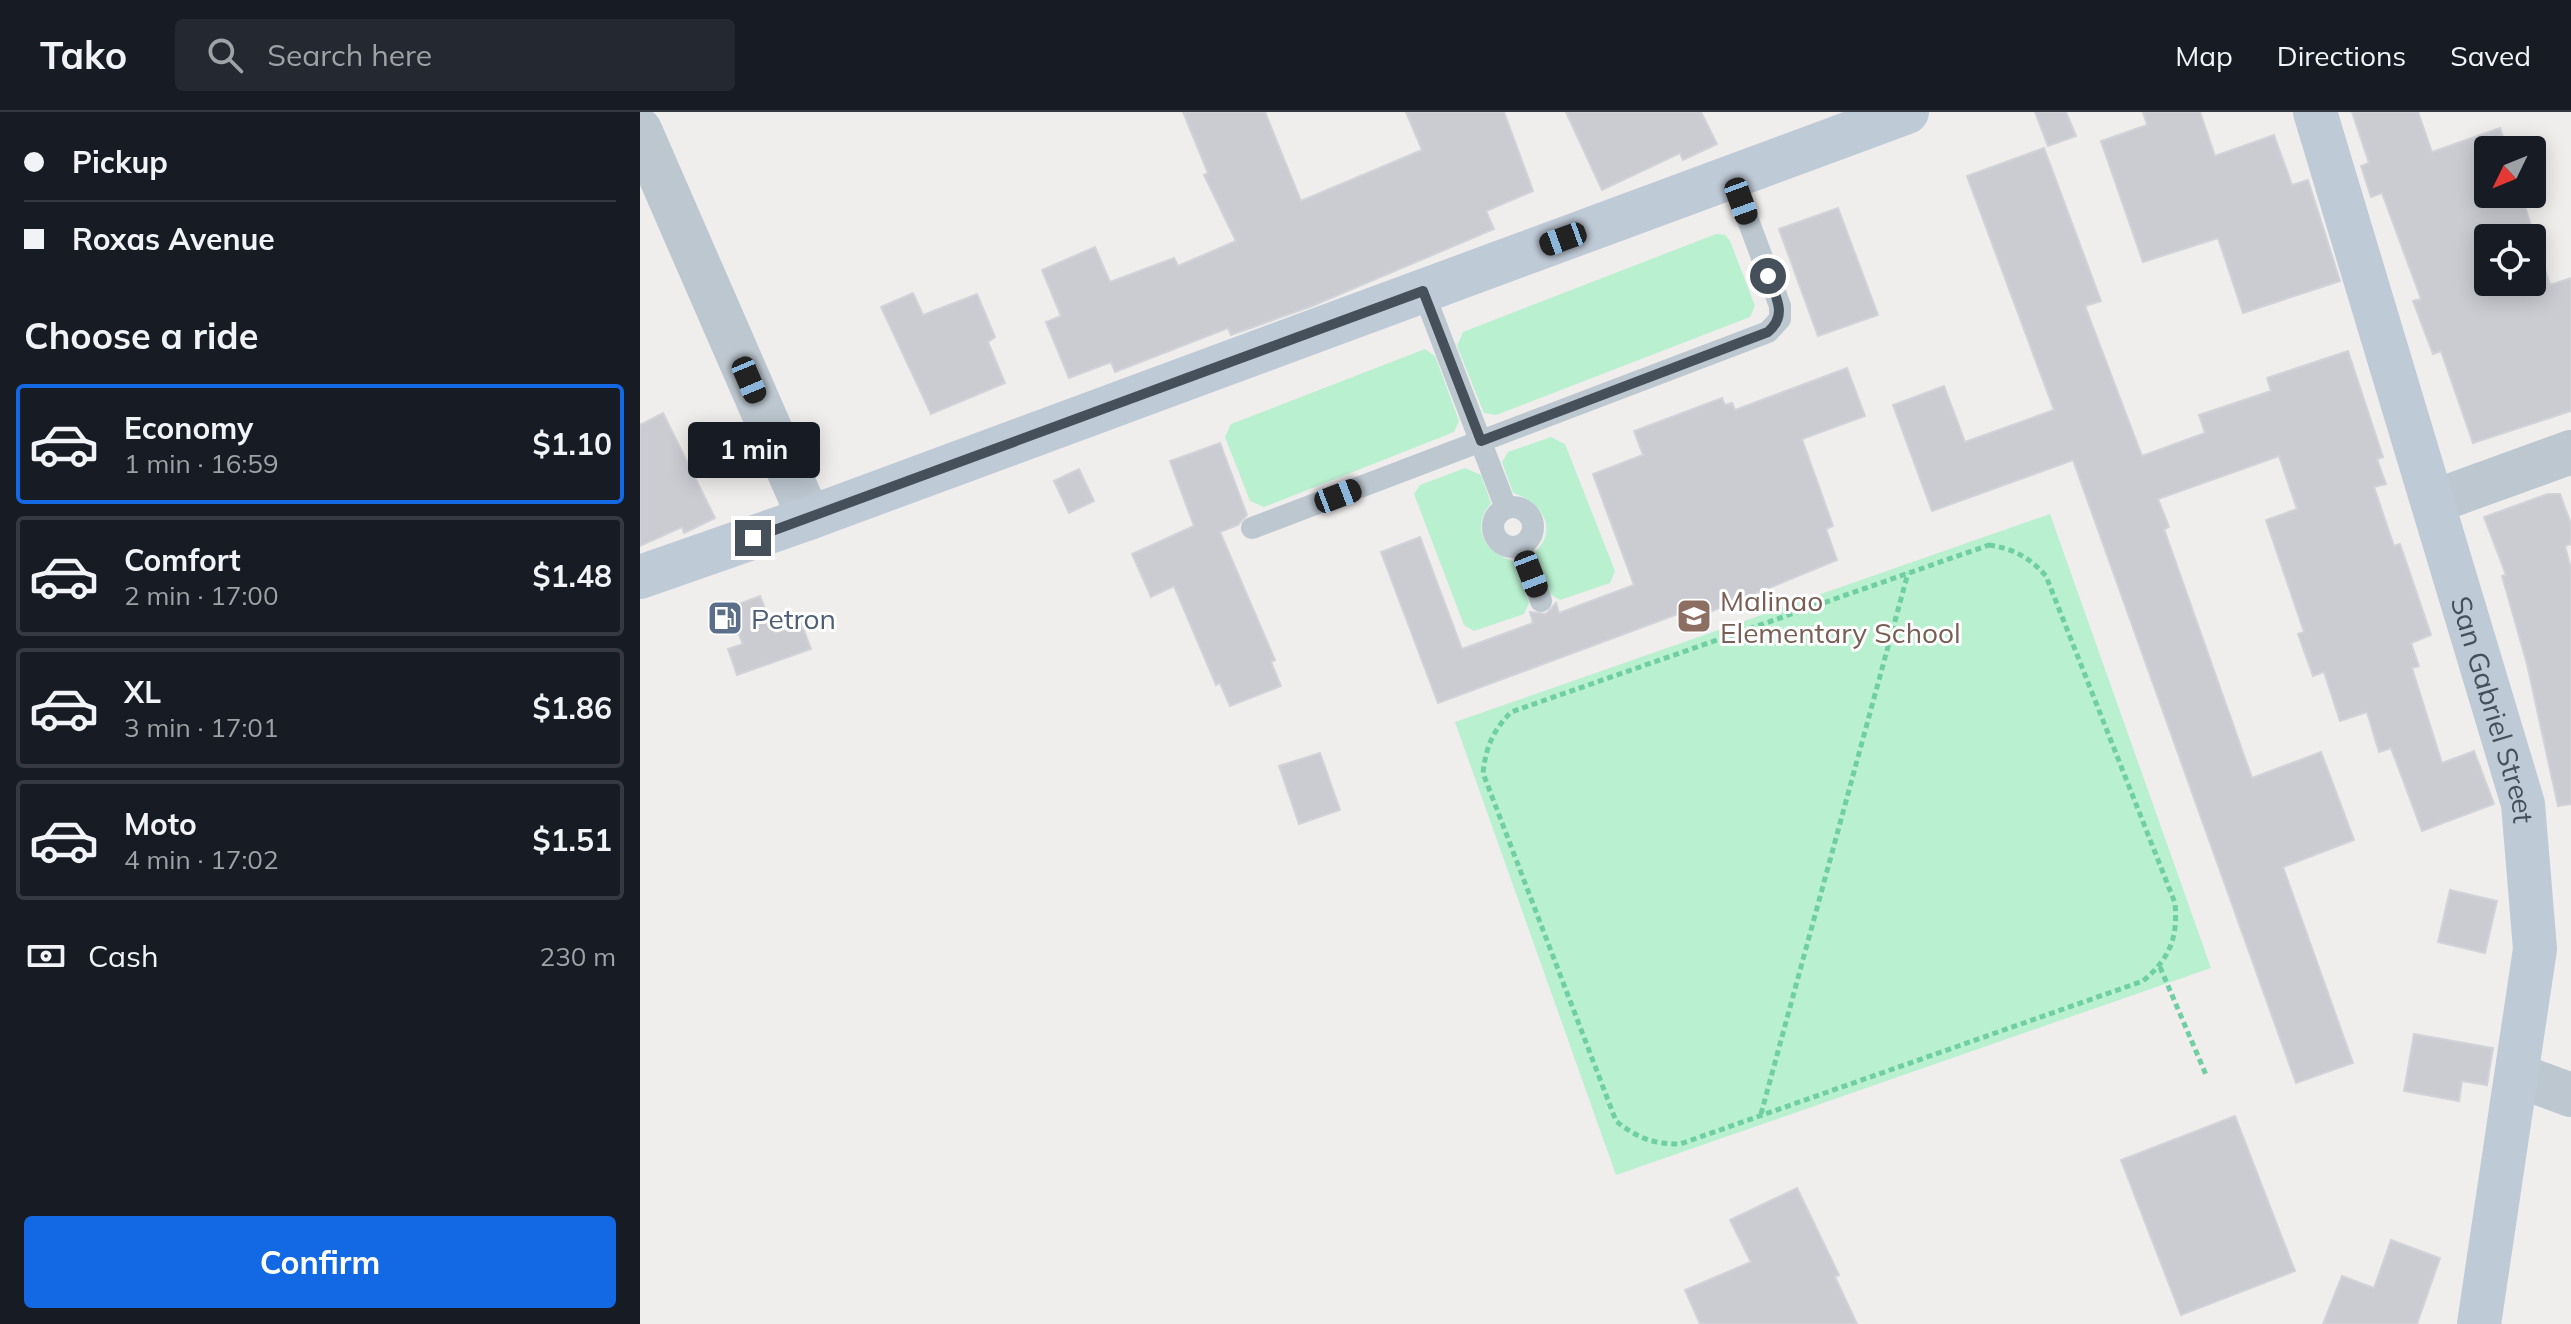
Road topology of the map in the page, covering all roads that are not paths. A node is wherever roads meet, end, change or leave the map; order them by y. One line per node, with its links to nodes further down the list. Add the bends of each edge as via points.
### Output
1 (1907, 112): 4 (main road)
2 (2315, 112): 8 (main road, San Gabriel Street)
3 (640, 130): 9 (street)
4 (1732, 177): 5 (main road); 6 (lane, via 1780,306 1780,319 1772,329)
5 (1423, 291): 6 (lane); 9 (main road)
6 (1481, 441): 10 (lane); 12 (lane, via 1506,508 1525,510 1533,520 1531,539 1521,546)
7 (2571, 452): 8 (street)
8 (2433, 502): 13 (main road, San Gabriel Street, via 2523,804 2535,949)
9 (809, 518): 11 (main road)
10 (1252, 528)
11 (640, 577)
12 (1541, 601)
13 (2517, 1075): 14 (street); 15 (main road, San Gabriel Street)
14 (2571, 1095)
15 (2479, 1324)

